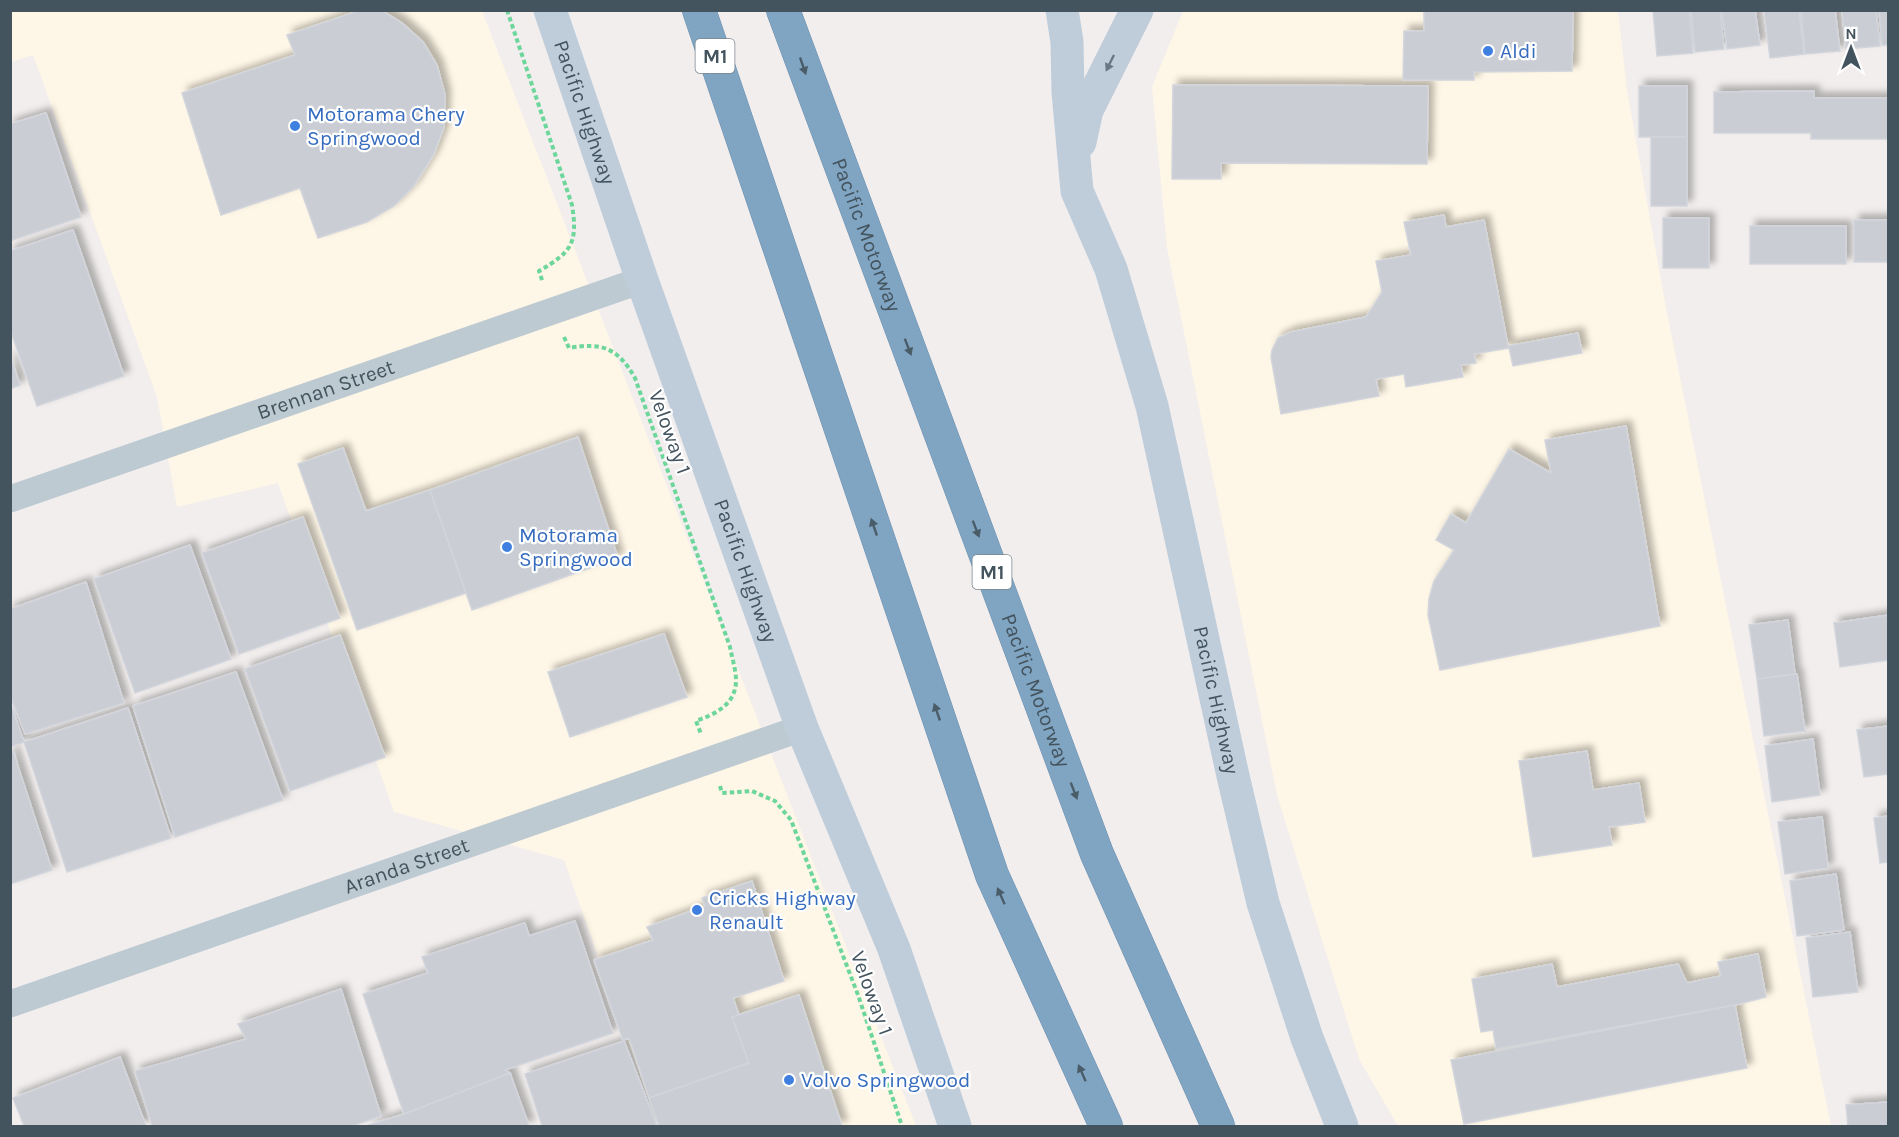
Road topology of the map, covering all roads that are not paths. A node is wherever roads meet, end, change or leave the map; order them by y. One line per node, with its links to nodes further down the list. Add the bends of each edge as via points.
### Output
1 (549, 10): 7 (street, Pacific Highway)
2 (699, 10): 12 (highway, M1, one-way to 2, via 992,875)
3 (783, 10): 13 (highway, Pacific Motorway / M1, one-way to 13, via 1097,854)
4 (1062, 10): 6 (street, Pacific Highway)
5 (1137, 10): 6 (street, Pacific Highway, one-way to 6, via 1087,110)
6 (1074, 168): 14 (street, Pacific Highway, via 1077,191 1111,269 1152,406 1263,903 1307,1038)
7 (642, 280): 8 (street, Brennan Street); 9 (street, Pacific Highway)
8 (10, 500)
9 (802, 728): 10 (street, Aranda Street); 11 (street, Pacific Highway, via 894,949)
10 (10, 1004)
11 (955, 1126)
12 (1106, 1126)
13 (1218, 1126)
14 (1342, 1126)

